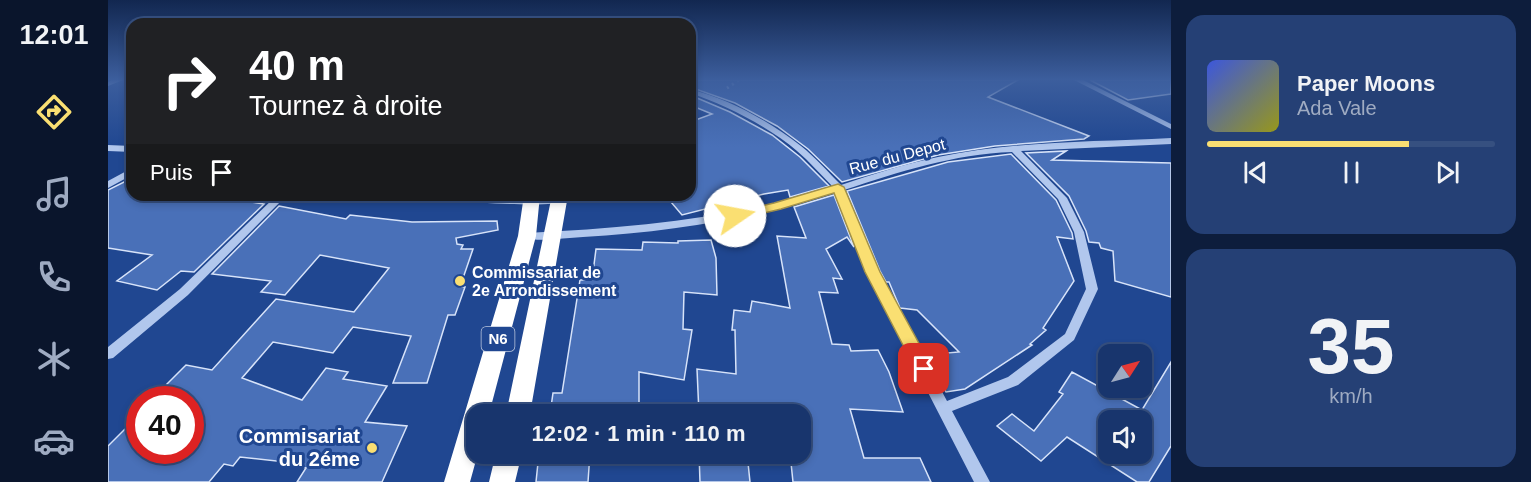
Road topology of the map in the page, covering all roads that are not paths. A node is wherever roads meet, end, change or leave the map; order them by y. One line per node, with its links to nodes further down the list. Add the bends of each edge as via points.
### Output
1 (721, 102): 10 (street, via 771,128 800,149)
2 (1123, 102): 3 (street)
3 (1171, 127)
4 (1171, 141): 7 (street, Rue du Depot)
5 (108, 148): 6 (street)
6 (126, 149)
7 (1015, 150): 10 (street, Rue du Depot, via 962,155); 18 (street, via 1062,198 1079,232 1092,289 1070,338 1013,381)
8 (126, 174): 9 (street)
9 (108, 185)
10 (838, 187): 14 (street, Rue du Depot, via 777,207 714,220 641,230); 18 (street, via 872,272)
11 (276, 201): 16 (street, via 184,292)
12 (531, 201): 15 (highway, N6)
13 (559, 201): 14 (highway, N6)
14 (554, 235): 15 (street, Rue du Depot); 17 (highway, N6)
15 (527, 236): 20 (highway, N6)
16 (108, 354)
17 (520, 404)
18 (945, 408): 22 (street)
19 (506, 464): 21 (highway)
20 (457, 482)
21 (502, 482)
22 (982, 482)

